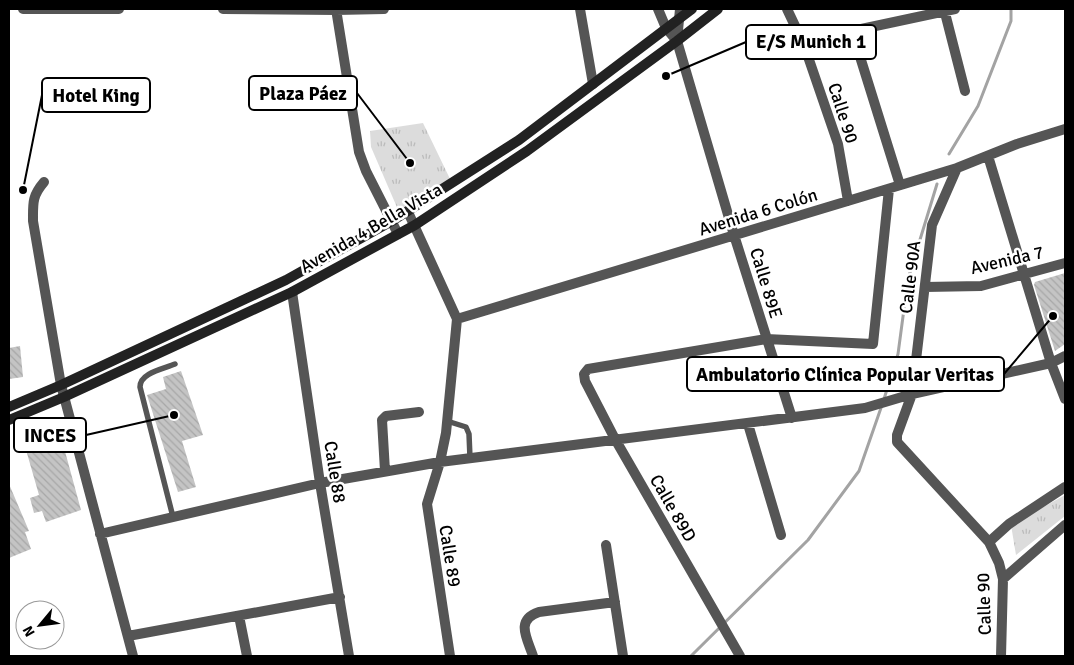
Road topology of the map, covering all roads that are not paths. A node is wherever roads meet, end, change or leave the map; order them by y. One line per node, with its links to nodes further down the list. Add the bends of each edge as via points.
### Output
1 (23, 9): 2 (street)
2 (31, 9): 3 (street)
3 (119, 9)
4 (223, 9): 11 (street)
5 (384, 9): 11 (street)
6 (580, 9): 18 (street)
7 (658, 9): 14 (street)
8 (692, 9): 13 (street, Avenida 4 Bella Vista)
9 (718, 9): 16 (street, Avenida 4 Bella Vista)
10 (786, 9): 17 (street, Calle 90)
11 (336, 10): 28 (street, via 359,152)
12 (948, 10): 15 (street); 19 (street)
13 (680, 13): 14 (street, Avenida 4 Bella Vista); 16 (street)
14 (666, 28): 16 (street); 18 (street, Avenida 4 Bella Vista)
15 (852, 32): 17 (street); 24 (street)
16 (677, 42): 29 (street, Avenida 4 Bella Vista, via 527,151); 31 (street, Calle 89E)
17 (804, 45): 26 (street, Calle 90, via 838,144)
18 (593, 84): 27 (street, Avenida 4 Bella Vista, via 518,140)
19 (965, 91)
20 (1065, 129): 21 (street, Avenida 6 Colón)
21 (988, 156): 22 (street, Avenida 6 Colón); 33 (street)
22 (957, 168): 24 (street, Avenida 6 Colón); 34 (street, Calle 90A, via 932,225)
23 (44, 182): 41 (street, via 33,198 33,221)
24 (900, 185): 25 (street, Avenida 6 Colón)
25 (889, 189): 26 (street, Avenida 6 Colón); 37 (street, via 873,344)
26 (848, 202): 31 (street, Avenida 6 Colón)
27 (408, 212): 28 (street, Avenida 4 Bella Vista); 29 (street)
28 (392, 221): 30 (street); 41 (street, Avenida 4 Bella Vista, via 286,280)
29 (415, 225): 30 (street, Avenida 4 Bella Vista); 36 (street)
30 (398, 234): 35 (street, Avenida 4 Bella Vista)
31 (734, 235): 36 (street, Avenida 6 Colón); 37 (street, Calle 89E)
32 (1065, 263): 33 (street, Avenida 7)
33 (1023, 276): 34 (street, Avenida 7, via 981,286); 39 (street)
34 (925, 287): 42 (street, Calle 90A)
35 (292, 292): 43 (street, Avenida 4 Bella Vista); 55 (street, Calle 88)
36 (457, 319): 49 (street, Calle 89)
37 (766, 338): 47 (street, Calle 89E); 51 (street, Calle 89D, via 588,368 584,374 585,381)
38 (1065, 356): 39 (street)
39 (1051, 363): 42 (street); 44 (street)
40 (175, 364): 57 (lane, via 144,377 140,382)
41 (61, 384): 43 (street); 45 (street, Avenida 4 Bella Vista)
42 (912, 394): 47 (street, via 866,408); 59 (street, Calle 90A, via 897,442)
43 (64, 397): 48 (street, Avenida 4 Bella Vista); 60 (street)
44 (1065, 400)
45 (9, 407)
46 (418, 412): 54 (street, via 386,416 382,420)
47 (792, 418): 50 (street)
48 (9, 420)
49 (447, 421): 52 (lane, via 466,427); 53 (street, Calle 89)
50 (748, 424): 51 (street); 61 (street)
51 (615, 439): 52 (street); 75 (street, Calle 89D)
52 (470, 458): 53 (street)
53 (440, 462): 54 (street); 72 (street, Calle 89, via 427,504)
54 (385, 471): 55 (street)
55 (320, 483): 57 (street); 65 (street, Calle 88)
56 (1065, 487): 62 (street, via 1009,524)
57 (173, 517): 60 (street)
58 (1065, 525): 64 (street)
59 (976, 527): 62 (street, Calle 90)
60 (100, 534): 68 (street)
61 (781, 535)
62 (989, 542): 64 (street, Calle 90)
63 (606, 545): 66 (street)
64 (1003, 579): 76 (street, Calle 90)
65 (340, 598): 67 (street); 71 (street, Calle 88)
66 (615, 602): 73 (street, via 532,614 524,623 524,630); 74 (street)
67 (239, 616): 68 (street); 70 (street)
68 (128, 636): 69 (street)
69 (133, 656)
70 (247, 656)
71 (349, 656)
72 (450, 656)
73 (533, 656)
74 (623, 656)
75 (740, 656)
76 (1001, 656)

